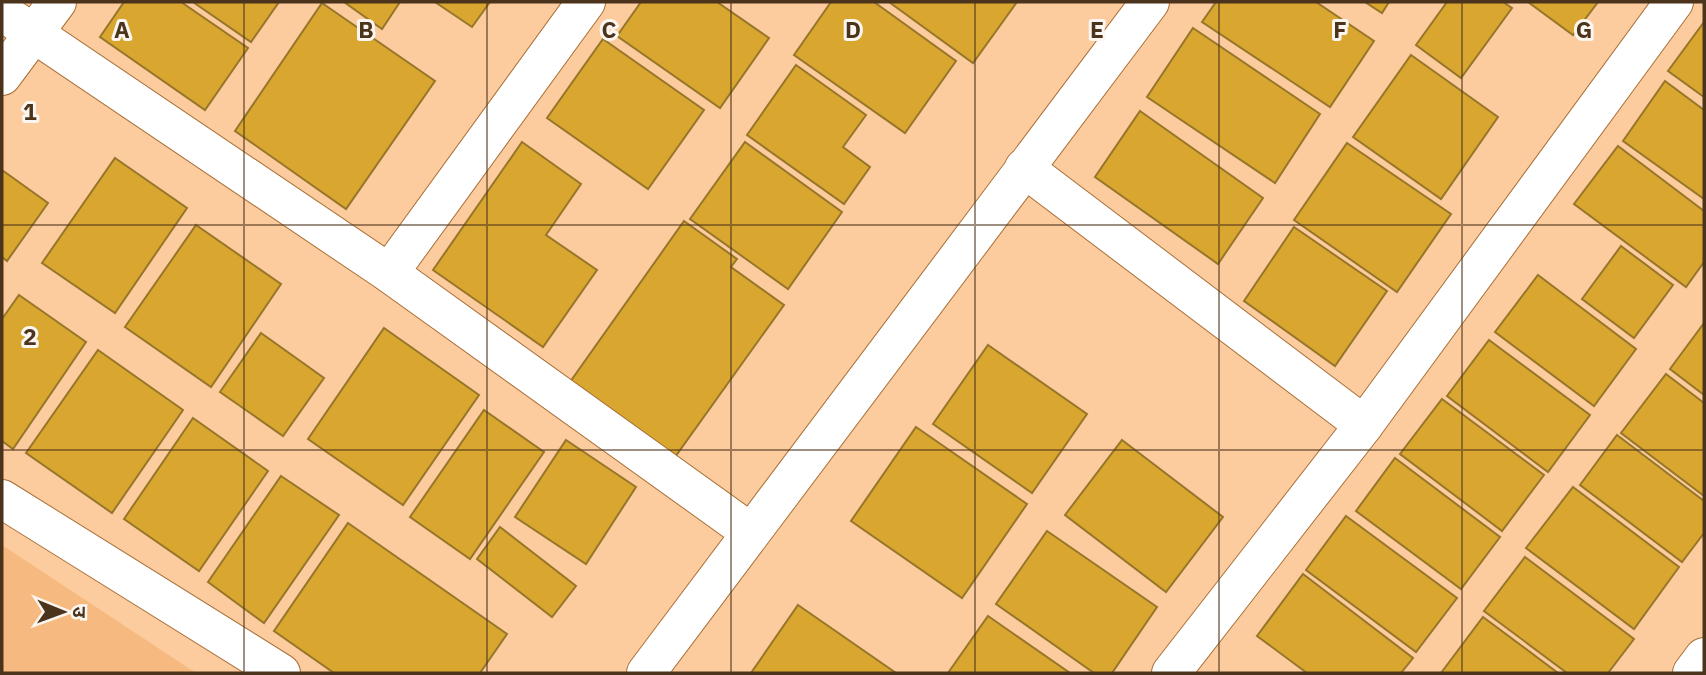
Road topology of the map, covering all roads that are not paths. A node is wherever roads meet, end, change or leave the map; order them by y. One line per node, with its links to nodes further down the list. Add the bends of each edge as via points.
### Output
1 (57, 2): 6 (street)
2 (586, 2): 9 (street)
3 (1150, 2): 8 (street)
4 (1674, 2): 10 (street)
5 (2, 12): 6 (street)
6 (34, 35): 7 (street); 9 (street)
7 (2, 76)
8 (1024, 168): 10 (street); 12 (street)
9 (389, 273): 12 (street)
10 (1364, 425): 16 (street)
11 (2, 499): 14 (street)
12 (750, 532): 15 (street)
13 (1704, 657): 17 (street)
14 (282, 673)
15 (646, 673)
16 (1171, 673)
17 (1692, 673)

